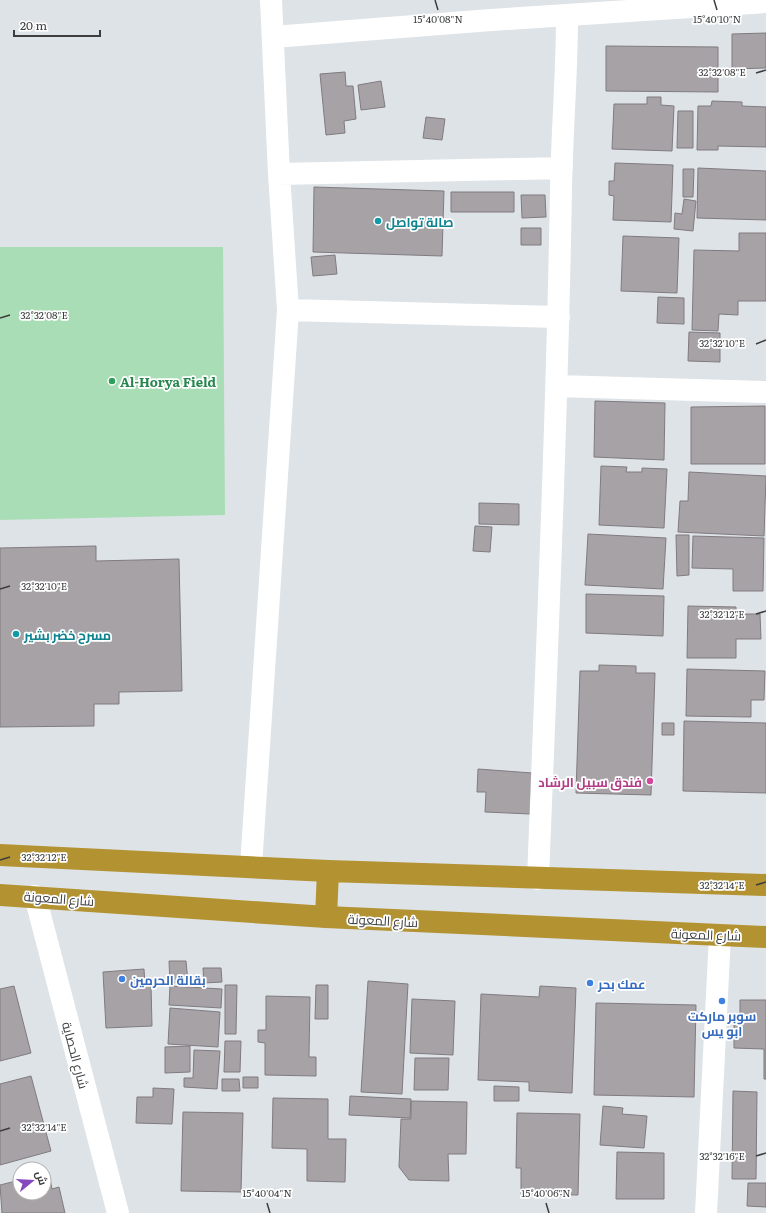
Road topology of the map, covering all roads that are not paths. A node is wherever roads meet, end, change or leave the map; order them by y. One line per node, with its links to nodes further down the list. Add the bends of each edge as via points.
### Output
1 (271, 0): 5 (street)
2 (766, 2): 3 (street)
3 (700, 3): 4 (street)
4 (567, 16): 5 (street); 6 (street)
5 (273, 38): 7 (street)
6 (562, 168): 7 (street); 9 (street)
7 (279, 174): 8 (street)
8 (288, 310): 9 (street); 13 (street)
9 (559, 317): 10 (street)
10 (557, 386): 11 (street); 15 (street)
11 (766, 392)
12 (0, 855): 13 (highway)
13 (251, 866): 14 (highway)
14 (328, 871): 15 (highway); 19 (highway)
15 (538, 879): 16 (highway)
16 (766, 885)
17 (0, 895): 18 (highway, شارع المعونة)
18 (35, 896): 19 (highway, شارع المعونة); 22 (street, شارع الحصاية)
19 (326, 917): 20 (highway, شارع المعونة)
20 (720, 935): 21 (highway, شارع المعونة); 23 (street)
21 (766, 937)
22 (118, 1213)
23 (706, 1213)

